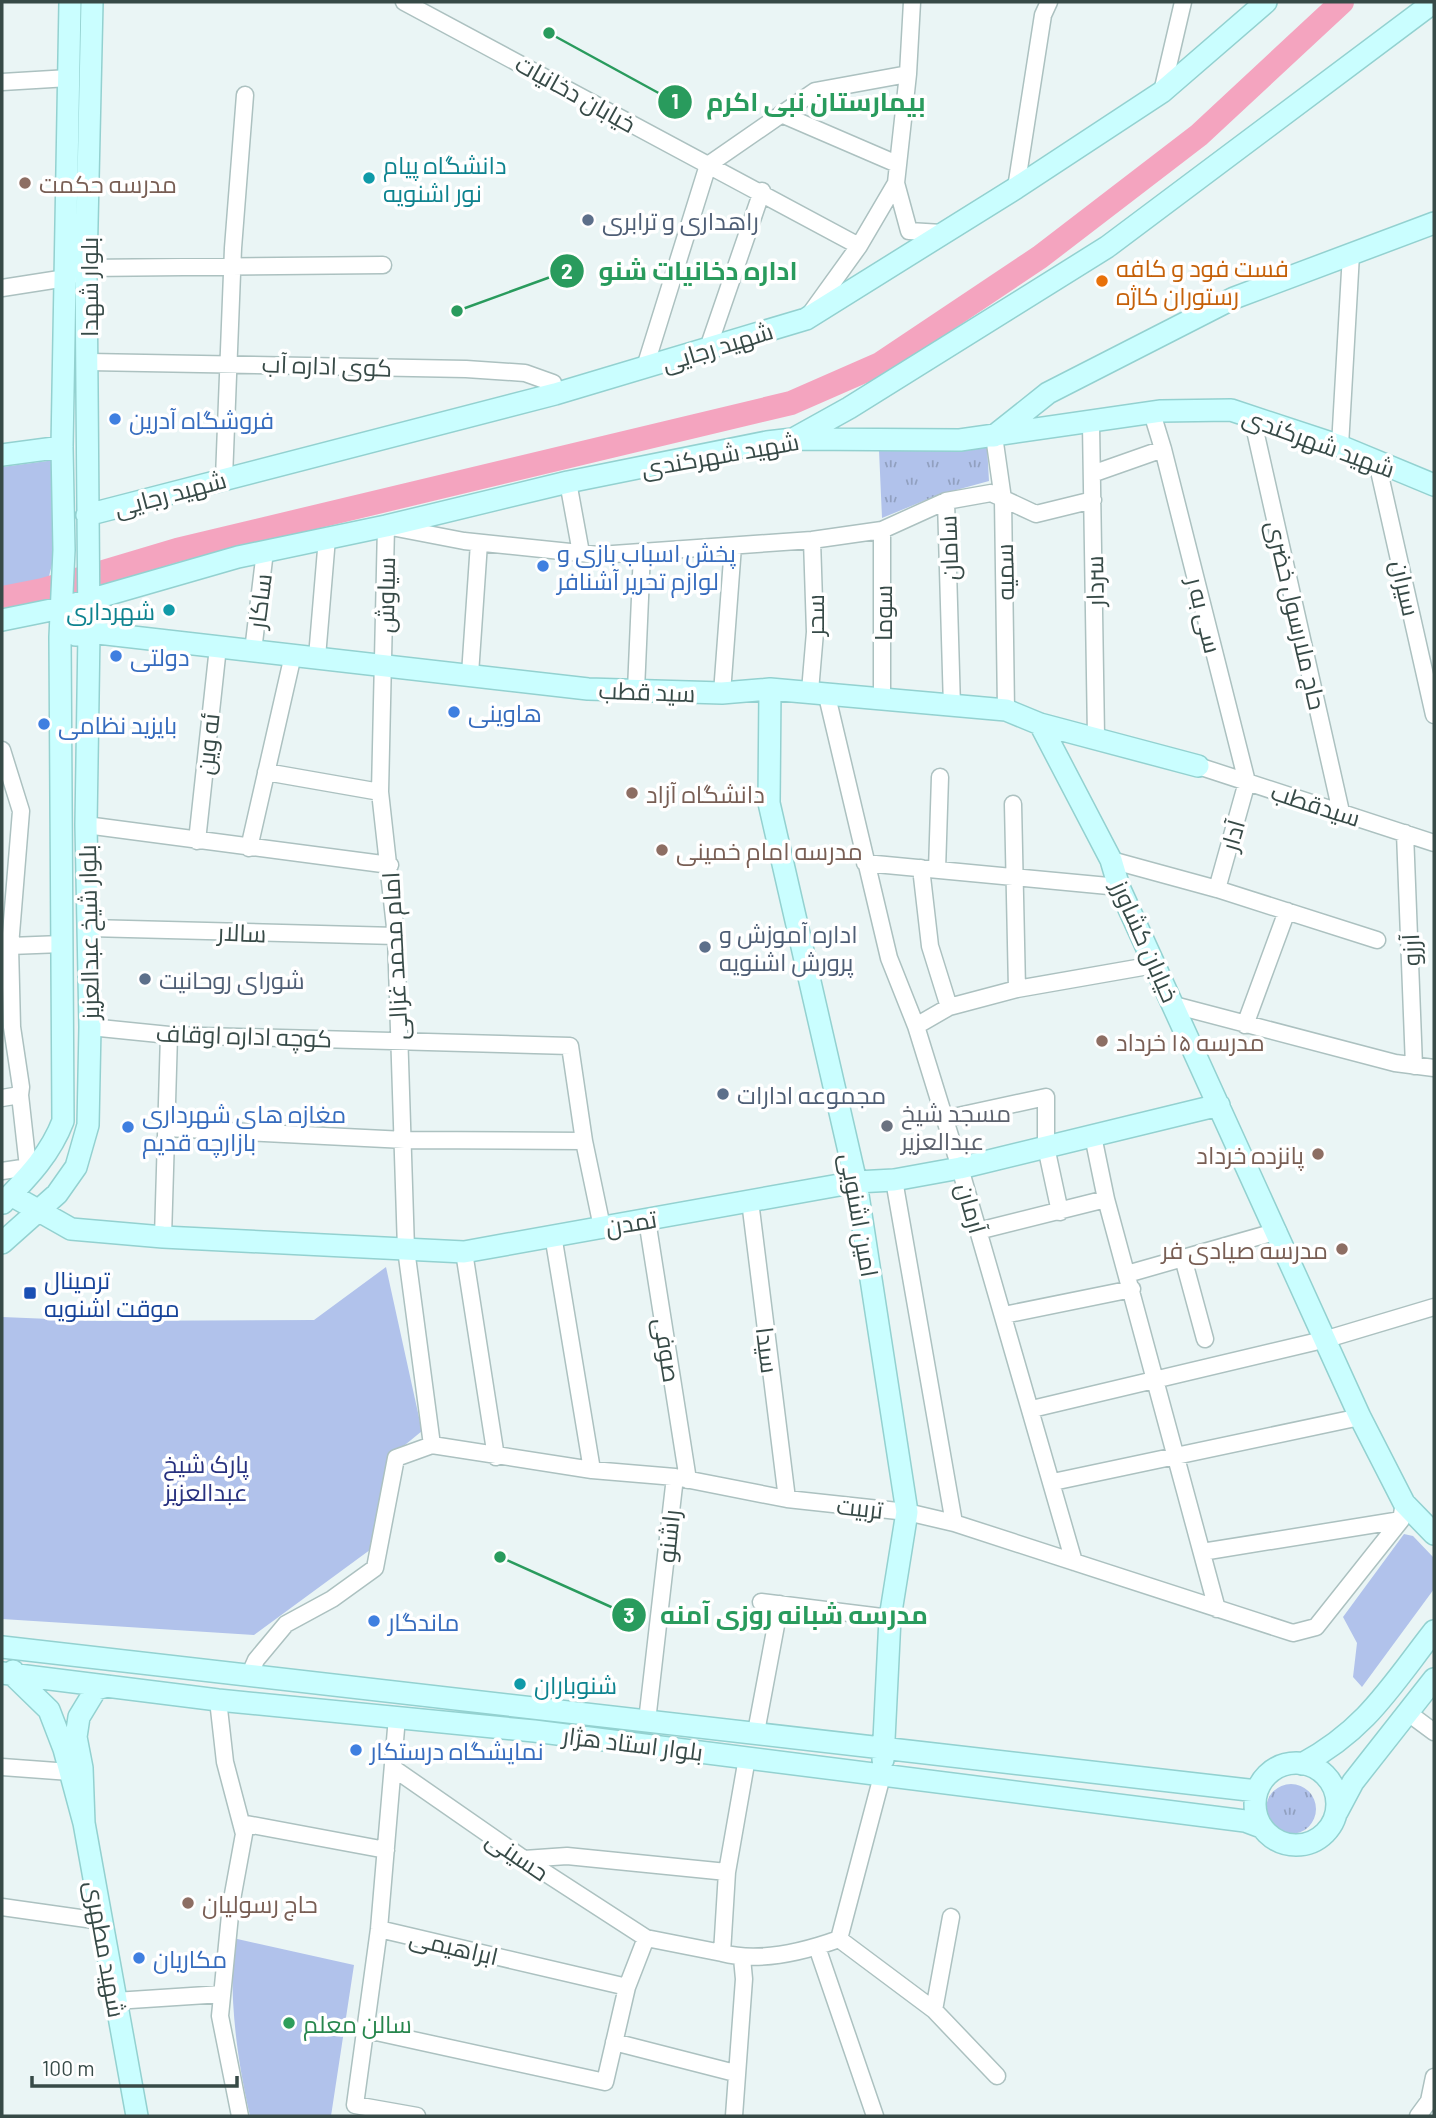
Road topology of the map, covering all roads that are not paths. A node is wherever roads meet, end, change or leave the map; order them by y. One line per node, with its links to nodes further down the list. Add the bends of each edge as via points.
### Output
1 (70, 2): 10 (street, بلوار شهدا)
2 (92, 2): 26 (street, بلوار شهدا)
3 (404, 2): 16 (street, خیابان دخانیات)
4 (912, 2): 9 (street)
5 (1049, 2): 18 (street, via 1043,15)
6 (1183, 2): 12 (street)
7 (1266, 2): 12 (street, شهید رجایی)
8 (1434, 2): 39 (street, via 1107,247)
9 (908, 74): 14 (street, via 815,91); 15 (street)
10 (69, 78): 11 (street); 27 (street, بلوار شهدا)
11 (2, 82)
12 (1162, 92): 18 (street, شهید رجایی)
13 (245, 95): 25 (street)
14 (781, 114): 15 (street); 16 (street)
15 (897, 164): 17 (street)
16 (708, 166): 19 (street, خیابان دخانیات); 33 (street)
17 (895, 183): 21 (street, via 909,231); 22 (street)
18 (1016, 188): 21 (street, شهید رجایی)
19 (762, 191): 22 (street, خیابان دخانیات); 30 (street)
20 (1434, 223): 23 (street)
21 (942, 233): 29 (street, شهید رجایی)
22 (859, 246): 29 (street)
23 (1352, 254): 38 (street, via 1234,298 1048,393); 40 (street)
24 (383, 265): 25 (street)
25 (233, 267): 26 (street); 32 (street)
26 (86, 268): 27 (street); 31 (street, بلوار شهدا)
27 (66, 278): 28 (street); 41 (street, بلوار شهدا)
28 (2, 288)
29 (806, 319): 30 (street, شهید رجایی)
30 (708, 348): 33 (street, شهید رجایی)
31 (89, 362): 32 (street, کوی اداره آب); 52 (street, بلوار شهدا)
32 (231, 363): 34 (street, کوی اداره آب, via 525,373 553,383); 46 (street)
33 (645, 367): 34 (street, شهید رجایی)
34 (555, 394): 46 (street, شهید رجایی)
35 (1152, 413): 36 (street, شهید شهرکندی, via 1231,410); 37 (street, شهید شهرکندی); 42 (street, سی به ر)
36 (1252, 417): 40 (street, شهید شهرکندی); 91 (street, حاج ملارسول خضری)
37 (1091, 424): 38 (street, شهید شهرکندی); 45 (street, سردار)
38 (994, 436): 39 (street, شهید شهرکندی); 49 (street, سمیه)
39 (793, 439): 47 (street, شهید شهرکندی)
40 (1340, 446): 44 (street, شهید شهرکندی)
41 (62, 447): 43 (street); 63 (street, بلوار شهدا)
42 (1163, 449): 45 (street); 88 (street, سی به ر)
43 (2, 455)
44 (1377, 461): 48 (street, شهید شهرکندی); 80 (street, سیران)
45 (1092, 474): 50 (street, سردار)
46 (224, 478): 52 (street, شهید رجایی)
47 (568, 482): 53 (street, شهید شهرکندی); 61 (street)
48 (1434, 485)
49 (1003, 499): 50 (street, سامان, via 1036,514); 51 (street, سامان, via 991,493); 79 (street, سمیه)
50 (1093, 500): 82 (street, سردار)
51 (946, 501): 54 (street); 78 (street, سامان)
52 (87, 515): 62 (street, بلوار شهدا)
53 (386, 526): 55 (street, شهید شهرکندی); 57 (street); 71 (street, سیاوش)
54 (882, 530): 56 (street); 77 (street, سوما)
55 (327, 538): 59 (street, شهید شهرکندی); 70 (street)
56 (812, 540): 58 (street); 75 (street, سحر)
57 (479, 543): 61 (street); 72 (street)
58 (733, 546): 60 (street); 76 (street)
59 (265, 551): 62 (street, شهید شهرکندی); 68 (street, ساکار)
60 (642, 552): 61 (street); 74 (street)
61 (581, 553)
62 (88, 586): 63 (street, شهید شهرکندی); 65 (street, بلوار شیخ عبدالعزیز)
63 (61, 600): 64 (street, شهید شهرکندی); 66 (street, بلوار شیخ عبدالعزیز)
64 (2, 620)
65 (89, 632): 66 (street, سید قطب); 67 (street, سید قطب); 92 (street, بلوار شیخ عبدالعزیز)
66 (60, 638): 110 (street, بلوار شیخ عبدالعزیز)
67 (218, 647): 68 (street, سید قطب); 95 (street, ئه وین)
68 (253, 651): 69 (street, سید قطب)
69 (293, 655): 70 (street, سید قطب); 86 (street)
70 (317, 657): 71 (street, سید قطب)
71 (385, 664): 72 (street, سید قطب); 89 (street, امام محمد غزالی)
72 (470, 674): 74 (street, سید قطب, via 587,689)
73 (770, 689): 75 (street, سید قطب); 76 (street, سید قطب); 137 (street, امین اشنویی, via 769,803)
74 (636, 690): 76 (street, سید قطب)
75 (818, 692): 77 (street, سید قطب); 100 (street, آرمان)
76 (722, 693)
77 (882, 697): 78 (street, سید قطب)
78 (952, 707): 79 (street, سید قطب)
79 (1006, 710): 81 (street, سید قطب)
80 (1434, 715)
81 (1040, 724): 82 (street, سید قطب); 99 (street, خیابان کشاورز)
82 (1096, 737): 84 (street, سید قطب)
83 (2, 750): 85 (street)
84 (1198, 766): 88 (street, سیدقطب)
85 (5, 768): 96 (street, via 21,811)
86 (266, 772): 89 (street); 98 (street)
87 (940, 777): 102 (street)
88 (1247, 782): 91 (street, سیدقطب); 105 (street, آدار)
89 (380, 792): 101 (street, امام محمد غزالی)
90 (1013, 804): 103 (street)
91 (1341, 812): 93 (street, سیدقطب)
92 (86, 825): 95 (street); 107 (street, بلوار شیخ عبدالعزیز)
93 (1405, 833): 97 (street, سیدقطب); 122 (street, آرزو)
94 (2, 841): 96 (street)
95 (197, 841): 98 (street)
96 (19, 842): 111 (street)
97 (1434, 843)
98 (248, 848): 101 (street)
99 (1111, 860): 104 (street, خیابان کشاورز); 105 (street)
100 (865, 863): 102 (street); 118 (street, آرمان, via 889,958)
101 (390, 865): 108 (street, امام محمد غزالی)
102 (929, 869): 103 (street); 115 (street, via 930,946)
103 (1013, 879): 104 (street); 113 (street)
104 (1119, 887): 112 (street, خیابان کشاورز)
105 (1217, 889): 106 (street)
106 (1287, 911): 109 (street); 116 (street)
107 (89, 928): 108 (street, سالار); 119 (street, بلوار شیخ عبدالعزیز)
108 (396, 936): 121 (street, امام محمد غزالی)
109 (1377, 940)
110 (62, 944): 111 (street); 135 (street, بلوار شیخ عبدالعزیز, via 63,1121 55,1141)
111 (6, 946): 117 (street)
112 (1154, 965): 113 (street); 114 (street, خیابان کشاورز)
113 (1017, 989): 115 (street)
114 (1174, 1005): 116 (street); 126 (street, خیابان کشاورز)
115 (949, 1007): 118 (street)
116 (1245, 1025): 122 (street)
117 (7, 1026): 124 (street)
118 (916, 1026): 127 (street, آرمان)
119 (90, 1027): 120 (street, کوچه اداره اوقاف); 141 (street, بلوار شیخ عبدالعزیز, via 88,1125 81,1155)
120 (169, 1035): 121 (street, کوچه اداره اوقاف); 128 (street)
121 (398, 1040): 130 (street, امام محمد غزالی); 131 (street, کوچه اداره اوقاف, via 570,1046)
122 (1414, 1066): 123 (street)
123 (1434, 1068)
124 (20, 1095): 125 (street); 135 (street)
125 (2, 1098)
126 (1219, 1105): 129 (street, تمدن); 146 (street, خیابان کشاورز)
127 (944, 1119): 132 (street, via 1046,1097); 133 (street, آرمان)
128 (166, 1128): 130 (street); 148 (street)
129 (1093, 1136): 132 (street, تمدن); 139 (street)
130 (405, 1140): 131 (street); 150 (street, امام محمد غزالی)
131 (584, 1141): 144 (street)
132 (1046, 1147): 133 (street, تمدن); 142 (street)
133 (960, 1168): 136 (street, تمدن); 145 (street, آرمان)
134 (2, 1171): 135 (street)
135 (29, 1172): 138 (street, بلوار شیخ عبدالعزیز)
136 (894, 1180): 137 (street, تمدن); 170 (street)
137 (856, 1182): 140 (street, تمدن); 168 (street, امین اشنویی)
138 (6, 1199): 141 (street, تمدن)
139 (1106, 1199): 142 (street); 153 (street)
140 (750, 1201): 143 (street, تمدن); 167 (street, سیدا)
141 (40, 1210): 148 (street, تمدن, via 71,1228); 149 (street, بلوار شیخ عبدالعزیز)
142 (1060, 1212): 145 (street)
143 (647, 1220): 144 (street, تمدن); 165 (street, صوفی)
144 (602, 1227): 147 (street, تمدن)
145 (978, 1231): 155 (street, آرمان)
146 (1278, 1231): 152 (street); 157 (street, خیابان کشاورز)
147 (553, 1235): 151 (street, تمدن); 164 (street)
148 (163, 1237): 150 (street, تمدن)
149 (2, 1243)
150 (406, 1249): 151 (street, تمدن); 161 (street)
151 (464, 1252): 163 (street)
152 (1183, 1258): 153 (street); 156 (street)
153 (1130, 1281): 155 (street); 158 (street)
154 (1434, 1307): 157 (street)
155 (1004, 1315): 159 (street, آرمان)
156 (1205, 1339)
157 (1327, 1339): 158 (street); 160 (street, خیابان کشاورز)
158 (1156, 1381): 159 (street); 162 (street)
159 (1032, 1409): 166 (street, آرمان)
160 (1360, 1417): 162 (street); 169 (street, خیابان کشاورز)
161 (432, 1445): 163 (street, تربیت); 183 (street, via 396,1458 375,1568 286,1624 256,1660)
162 (1176, 1455): 166 (street); 172 (street)
163 (496, 1457): 164 (street, تربیت)
164 (592, 1470): 165 (street, تربیت)
165 (681, 1478): 167 (street, تربیت); 191 (street, راشنو)
166 (1053, 1482): 173 (street, آرمان)
167 (787, 1499): 168 (street, تربیت)
168 (907, 1512): 170 (street, تربیت); 177 (street, امین اشنویی)
169 (1402, 1512): 171 (street, خیابان کشاورز); 172 (street); 176 (street, تربیت, via 1316,1627 1293,1633)
170 (954, 1523): 173 (street, تربیت)
171 (1434, 1535)
172 (1202, 1552): 176 (street)
173 (1074, 1562): 176 (street, تربیت)
174 (761, 1602): 175 (street)
175 (780, 1604): 177 (street); 192 (street)
176 (1217, 1608)
177 (890, 1618): 194 (street, امین اشنویی)
178 (1434, 1631): 196 (street, via 1368,1717 1333,1748)
179 (9, 1648): 180 (street, بلوار استاد هژار); 182 (street)
180 (67, 1655): 181 (street, بلوار استاد هژار); 185 (street)
181 (221, 1672): 183 (street, بلوار استاد هژار); 187 (street)
182 (7, 1674): 185 (street, بلوار استاد هژار); 199 (street, via 49,1710)
183 (249, 1676): 191 (street, بلوار استاد هژار)
184 (1434, 1679): 188 (street)
185 (82, 1684): 186 (street, بلوار استاد هژار); 189 (street, via 88,1701)
186 (107, 1686): 187 (street, بلوار استاد هژار); 189 (street, via 96,1689)
187 (218, 1700): 190 (street, بلوار استاد هژار); 204 (street, via 225,1762)
188 (1407, 1712): 193 (street); 202 (street, via 1353,1782)
189 (79, 1717): 203 (street, via 76,1737)
190 (397, 1717): 195 (street, بلوار استاد هژار); 198 (street)
191 (647, 1721): 192 (street, بلوار استاد هژار)
192 (756, 1732): 194 (street, بلوار استاد هژار)
193 (1434, 1732)
194 (884, 1746): 200 (street, امین اشنویی); 201 (street, بلوار استاد هژار)
195 (747, 1758): 200 (street, بلوار استاد هژار); 208 (street)
196 (1302, 1764): 201 (street, via 1277,1768); 202 (street, via 1331,1784 1336,1794)
197 (2, 1767): 199 (street)
198 (393, 1768): 206 (street); 207 (street, حسینی)
199 (70, 1772): 203 (street)
200 (882, 1776): 205 (street, بلوار استاد هژار, via 1245,1821); 214 (street)
201 (1257, 1791): 205 (street)
202 (1334, 1817): 205 (street, via 1321,1837 1298,1845 1275,1840)
203 (84, 1823): 211 (street, شهید مطهری)
204 (241, 1823): 206 (street); 219 (street, via 244,1835 230,1905)
205 (1261, 1827)
206 (386, 1850): 212 (street)
207 (524, 1859): 208 (street, via 568,1856); 213 (street, حسینی)
208 (727, 1872): 216 (street)
209 (2, 1907): 211 (street)
210 (951, 1917): 221 (street)
211 (101, 1921): 220 (street, شهید مطهری)
212 (379, 1928): 218 (street, ابراهیمی); 222 (street, ابراهیمی)
213 (646, 1938): 216 (street); 218 (street)
214 (839, 1939): 215 (street); 221 (street)
215 (817, 1947): 217 (street); 231 (street)
216 (722, 1953): 217 (street)
217 (741, 1958): 224 (street, via 744,1979)
218 (627, 1987): 223 (street)
219 (222, 1994): 220 (street); 228 (street, via 220,2016)
220 (115, 2001): 227 (street, شهید مطهری)
221 (934, 2010): 225 (street)
222 (367, 2030): 223 (street, via 605,2082); 229 (street, ابراهیمی, via 355,2105)
223 (614, 2042): 224 (street)
224 (735, 2073): 230 (street)
225 (997, 2076)
226 (1434, 2077): 232 (street, via 1429,2101)
227 (137, 2116)
228 (240, 2116)
229 (417, 2116)
230 (734, 2116)
231 (875, 2116)
232 (1418, 2116)

